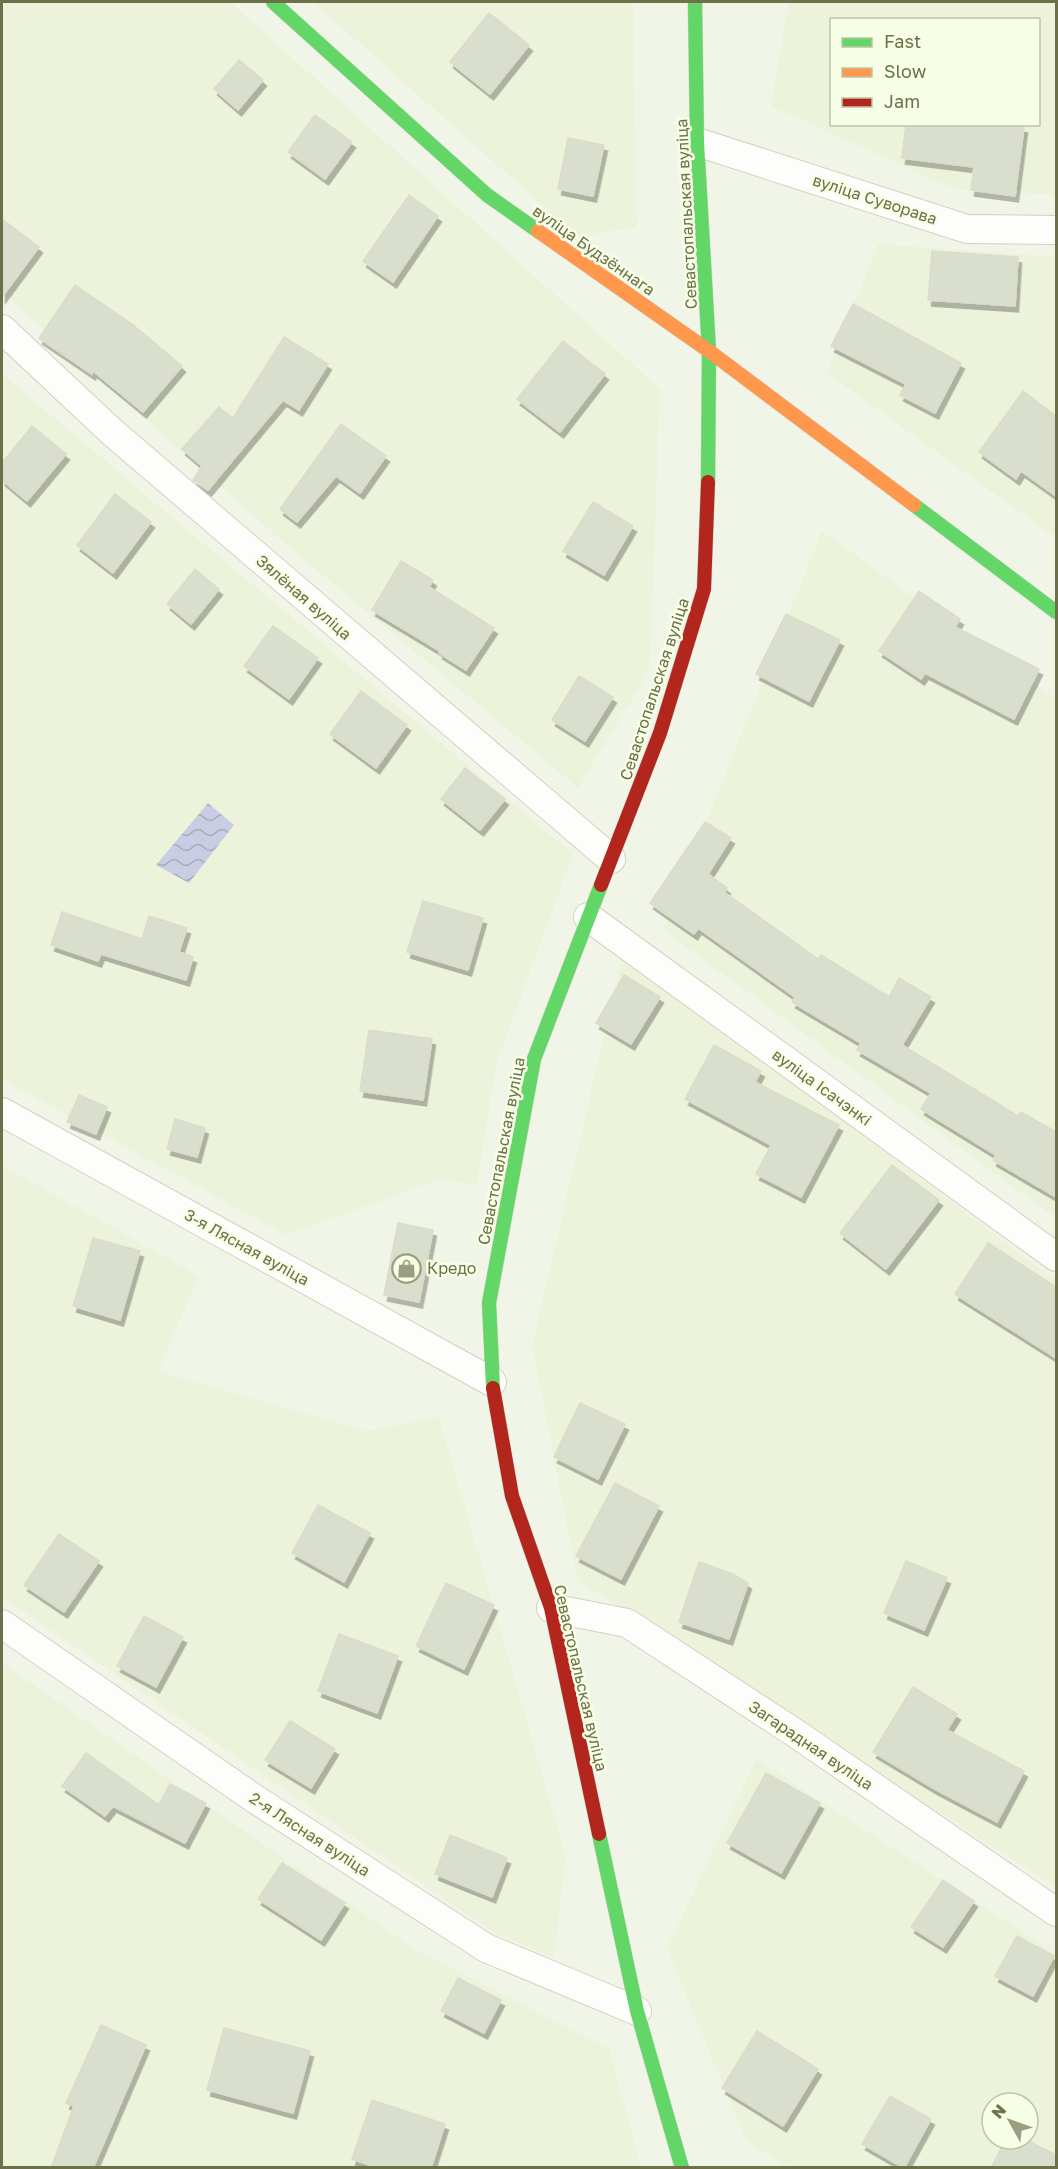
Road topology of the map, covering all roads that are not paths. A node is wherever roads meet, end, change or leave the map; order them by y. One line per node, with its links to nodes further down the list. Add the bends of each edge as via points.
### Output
1 (273, 2): 6 (street, вуліца Будзённага, via 487,195)
2 (695, 2): 3 (street, Севастопальская вуліца)
3 (697, 142): 4 (street, вуліца Суворава, via 967,229); 6 (street, Севастопальская вуліца)
4 (1056, 230)
5 (2, 329): 8 (street, Зялёная вуліца, via 112,432)
6 (709, 351): 7 (street, вуліца Будзённага); 8 (street, Севастопальская вуліца, via 704,589 660,734)
7 (1056, 612)
8 (611, 859): 9 (street, Севастопальская вуліца)
9 (588, 917): 11 (street, вуліца Ісачэнкі); 12 (street, Севастопальская вуліца, via 534,1059 489,1303)
10 (2, 1112): 12 (street, 3-я Лясная вуліца)
11 (1056, 1257)
12 (492, 1382): 13 (street, Севастопальская вуліца, via 512,1496)
13 (551, 1608): 15 (street, Загарадная вуліца, via 627,1623); 16 (street, Севастопальская вуліца)
14 (2, 1624): 16 (street, 2-я Лясная вуліца, via 255,1799 486,1948)
15 (1056, 1912)
16 (637, 2011): 17 (street, Севастопальская вуліца)
17 (682, 2168)

